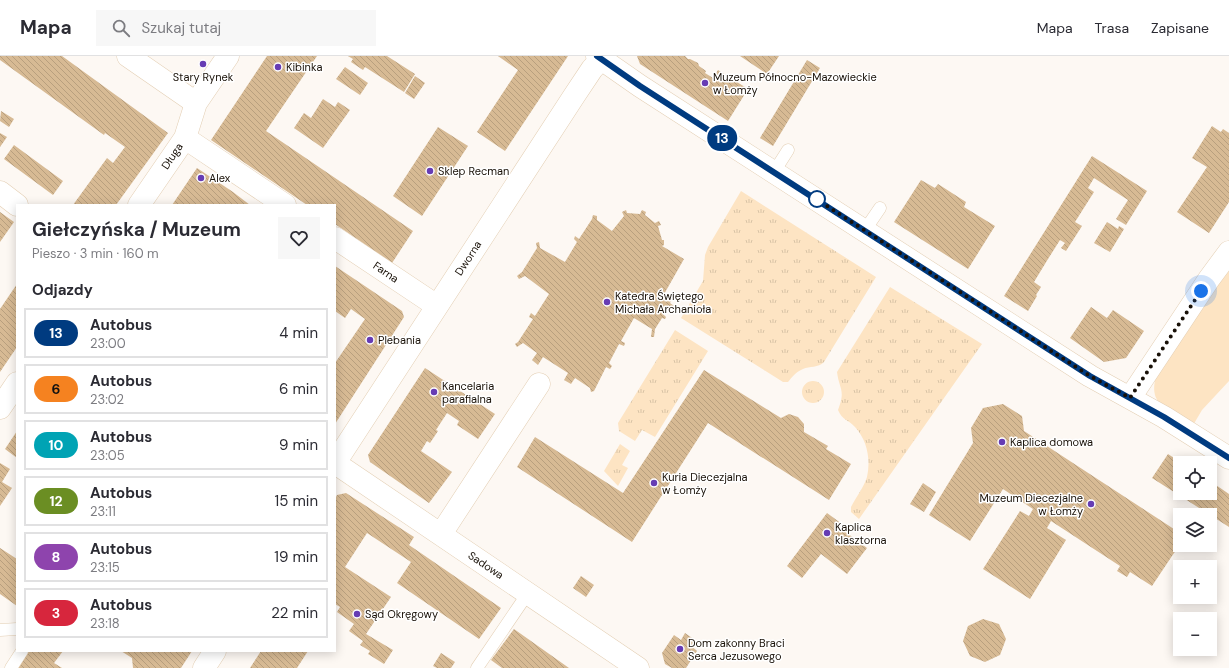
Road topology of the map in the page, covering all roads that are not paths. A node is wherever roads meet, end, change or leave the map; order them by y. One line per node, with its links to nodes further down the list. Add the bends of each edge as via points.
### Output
1 (128, 56): 4 (street)
2 (228, 56): 4 (street, Długa)
3 (600, 57): 7 (street, via 640,86); 16 (street, Dworna)
4 (196, 103): 5 (street, Długa)
5 (185, 138): 10 (street, Długa); 11 (street)
6 (788, 150): 7 (lane)
7 (774, 172): 13 (street)
8 (0, 192): 9 (street)
9 (17, 204)
10 (140, 204)
11 (284, 204)
12 (880, 208): 13 (lane)
13 (865, 230): 19 (street, via 1090,376)
14 (336, 239): 16 (street, Farna)
15 (1229, 252): 19 (street)
16 (437, 306): 22 (street, Dworna)
17 (16, 384): 20 (street)
18 (539, 384): 24 (street)
19 (1130, 398): 21 (street)
20 (0, 408)
21 (1229, 458)
22 (336, 461)
23 (336, 464): 24 (street, Sadowa)
24 (441, 534): 25 (street, Sadowa)
25 (528, 594): 32 (lane); 33 (street, Sadowa)
26 (16, 629): 27 (lane)
27 (0, 630)
28 (21, 652): 30 (lane)
29 (214, 652): 31 (street)
30 (11, 668)
31 (204, 668)
32 (477, 668)
33 (638, 668)

